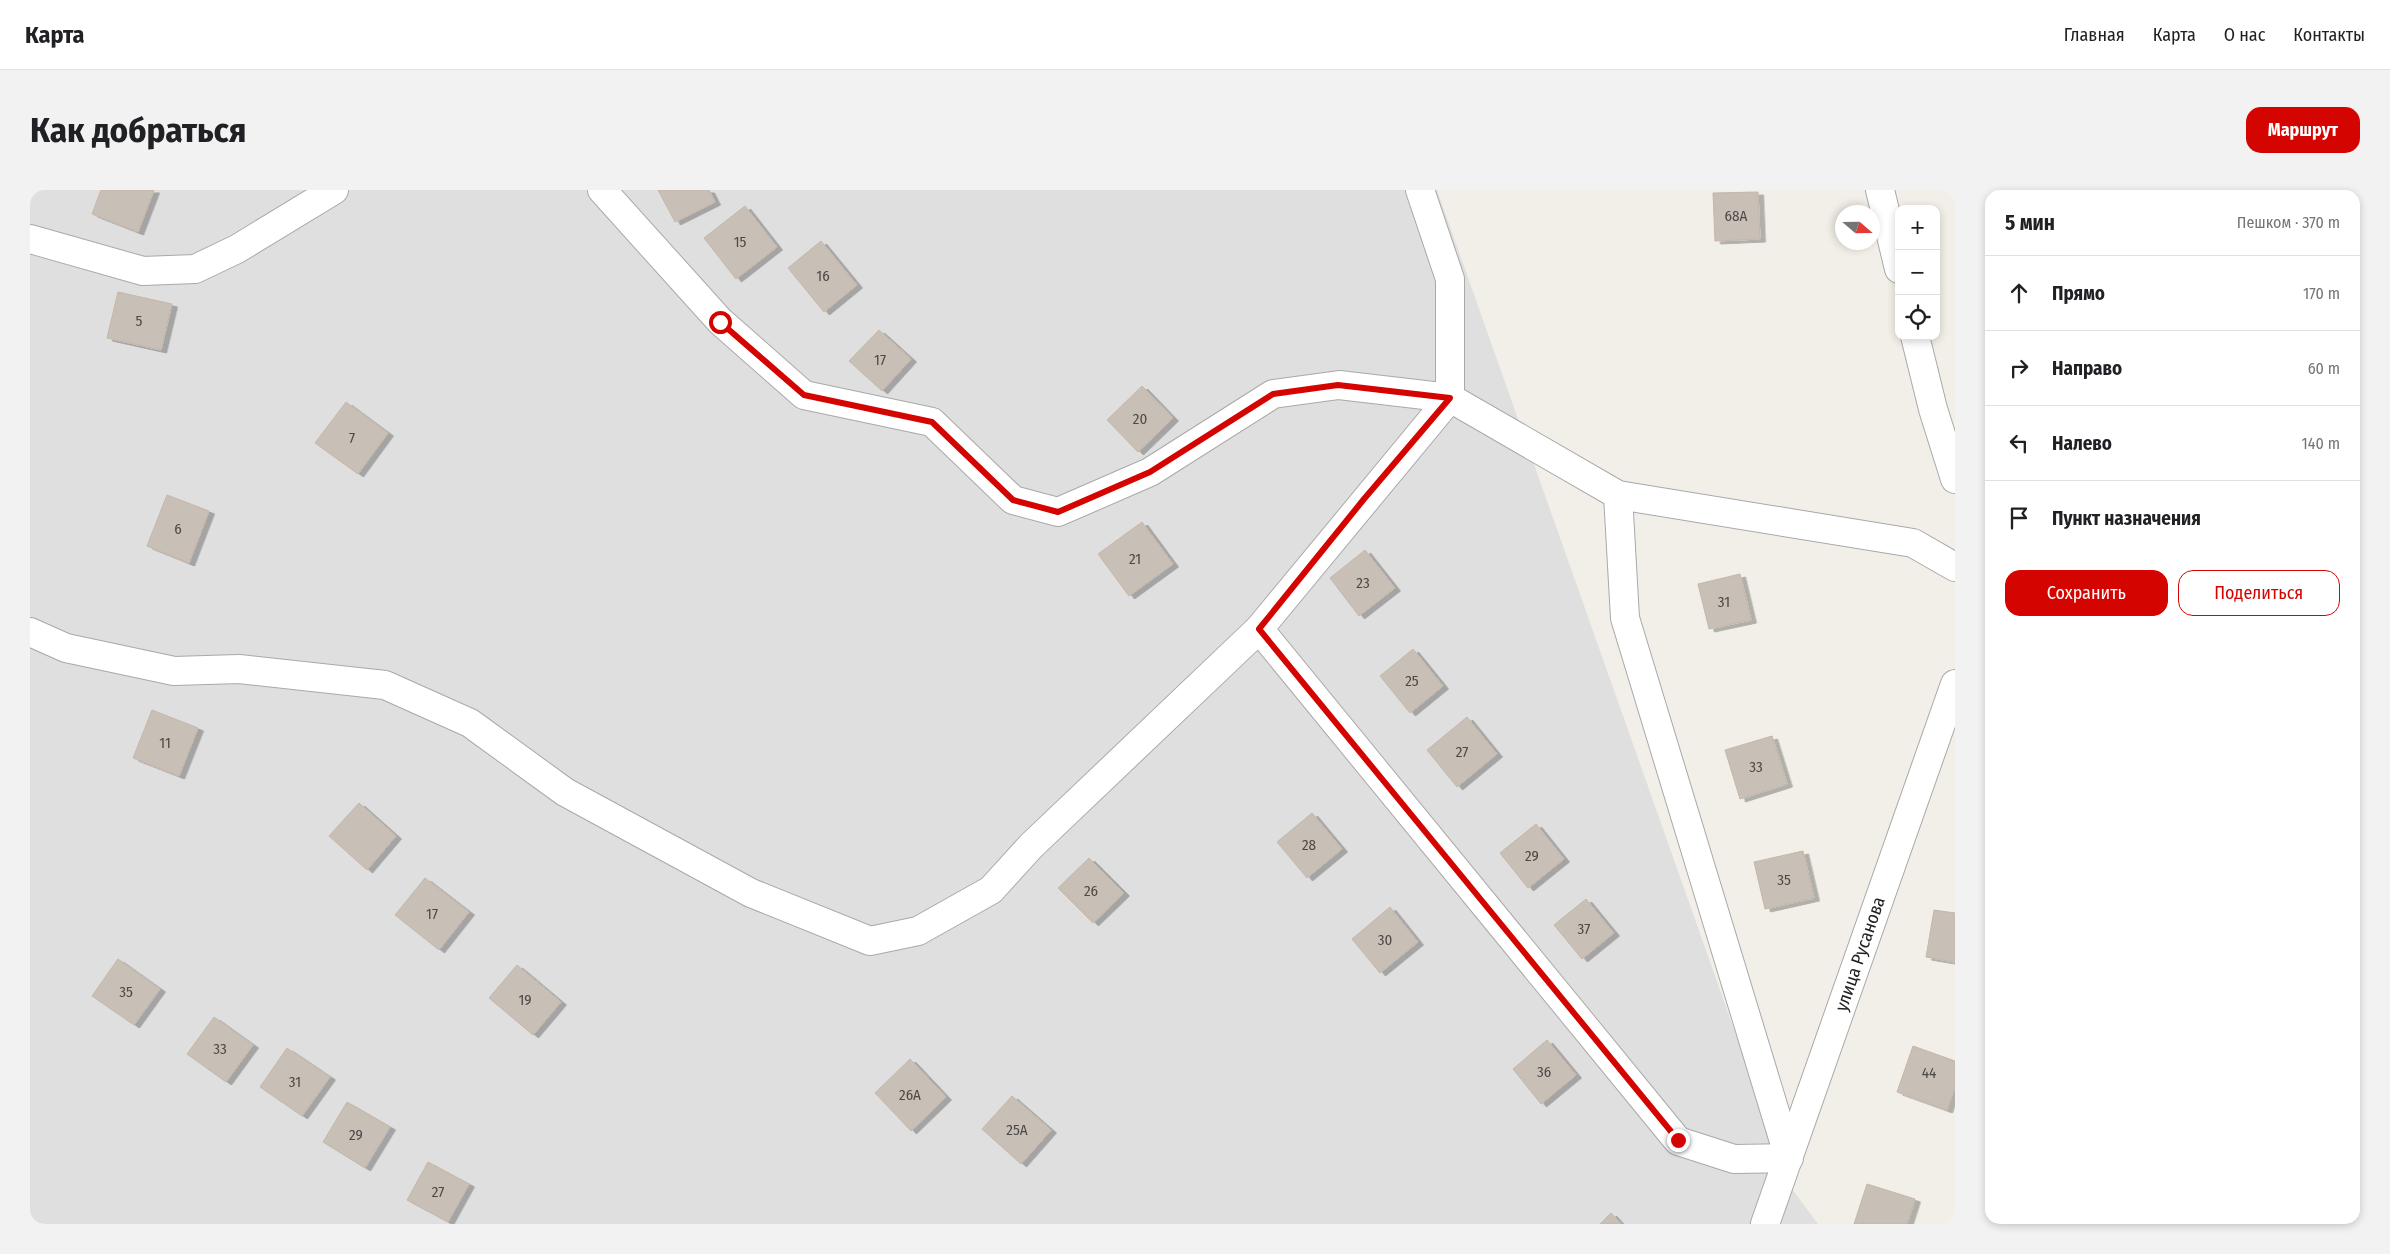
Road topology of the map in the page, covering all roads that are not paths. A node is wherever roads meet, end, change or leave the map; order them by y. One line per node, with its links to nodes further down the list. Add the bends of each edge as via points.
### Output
1 (334, 190): 5 (street, via 237,249 195,269 143,271)
2 (602, 190): 8 (street, via 720,322 804,395 932,422 1013,500 1058,512 1150,472 1273,394 1338,385)
3 (1420, 190): 8 (street, via 1450,279)
4 (1880, 190): 6 (street)
5 (30, 239)
6 (1895, 252)
7 (1916, 340): 9 (street)
8 (1450, 398): 10 (street); 12 (street)
9 (1955, 479)
10 (1618, 495): 11 (street, via 1914,543); 15 (street, via 1625,618)
11 (1955, 567)
12 (1259, 629): 13 (street, via 1031,846 992,890 918,931 870,941 750,893 565,792 470,723 385,685 239,669 174,671 66,648); 15 (street, via 1678,1140 1734,1159)
13 (30, 632)
14 (1955, 684): 15 (street, улица Русанова)
15 (1789, 1158): 16 (street, улица Русанова)
16 (1765, 1224)

